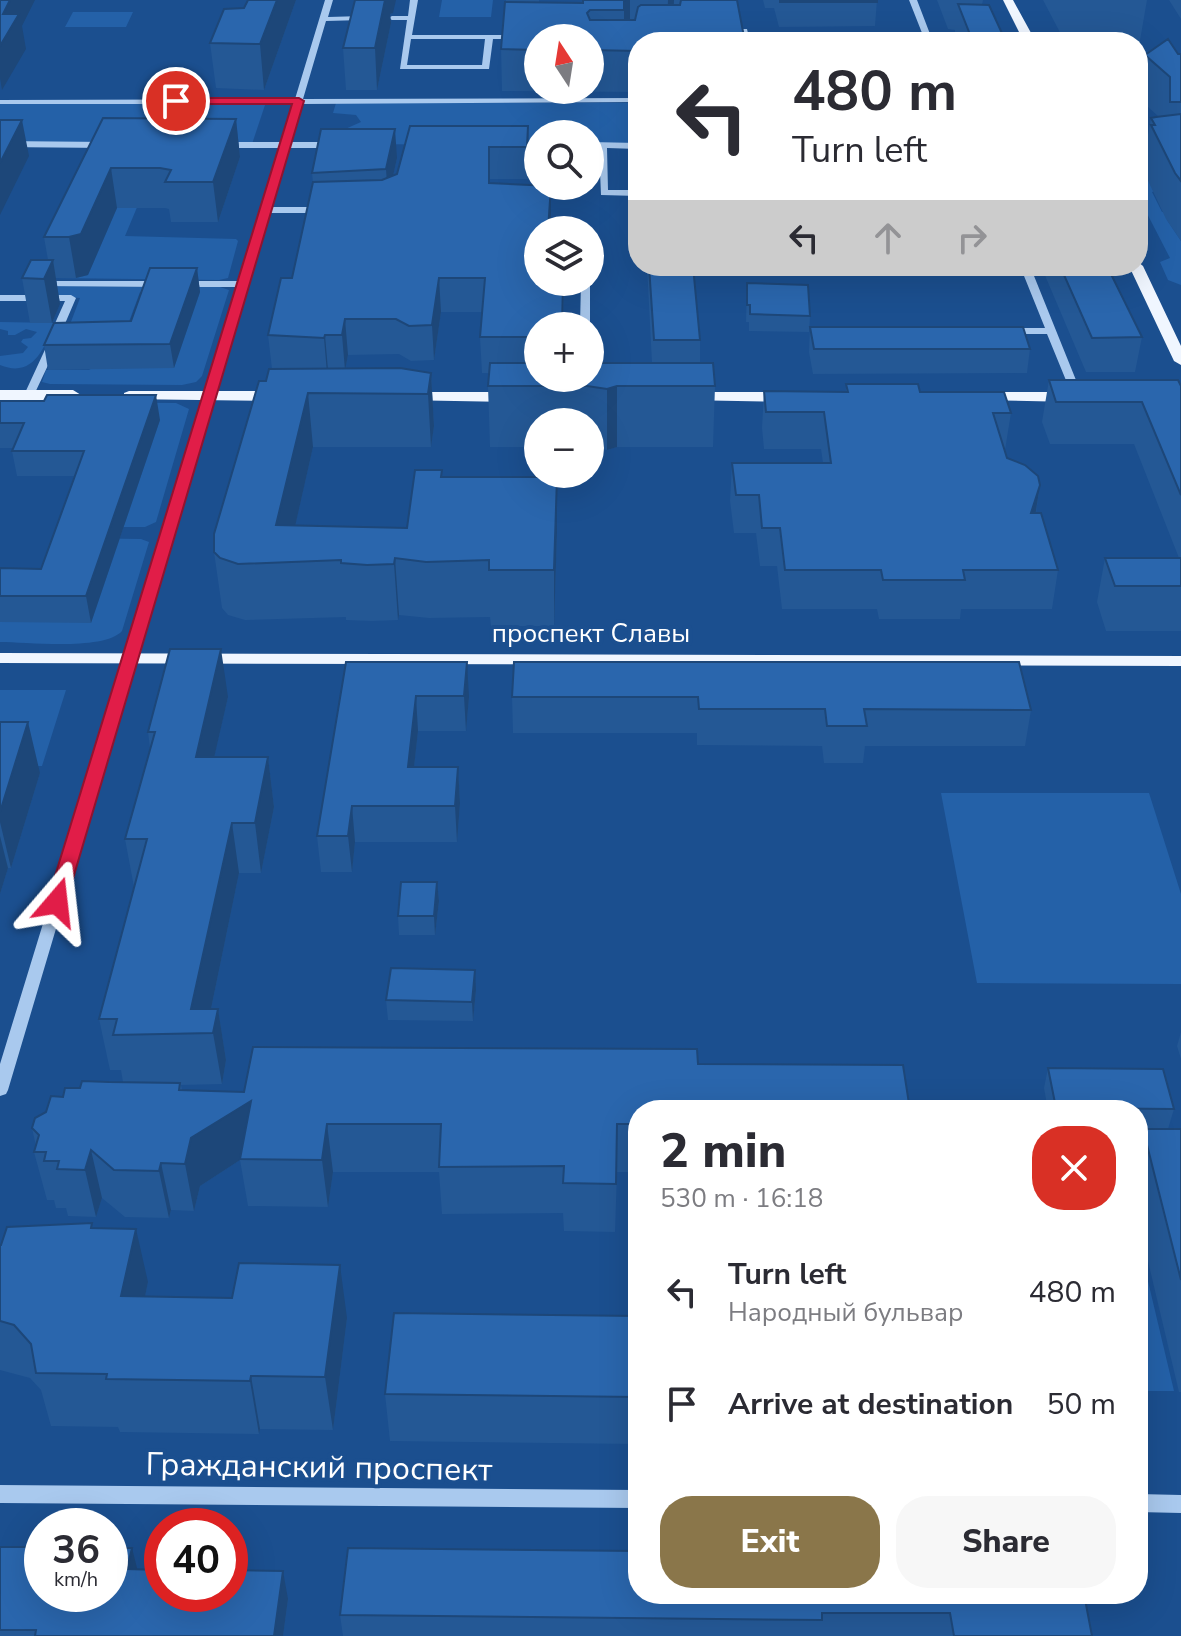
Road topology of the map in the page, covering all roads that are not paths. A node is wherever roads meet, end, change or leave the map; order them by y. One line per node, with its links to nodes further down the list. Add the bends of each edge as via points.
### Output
1 (329, 0): 8 (street)
2 (414, 0): 7 (street)
3 (913, 0): 11 (street)
4 (1008, 0): 12 (main road)
5 (363, 18): 8 (street)
6 (392, 18): 7 (street)
7 (411, 18): 13 (street)
8 (324, 19): 19 (street)
9 (716, 31): 10 (street)
10 (744, 32)
11 (925, 32)
12 (1025, 32)
13 (408, 37): 14 (street); 14 (street, via 403,67 486,67)
14 (489, 37): 15 (street)
15 (524, 37)
16 (524, 96): 19 (street)
17 (604, 98): 18 (street)
18 (628, 99)
19 (299, 101): 20 (street); 24 (street)
20 (0, 102)
21 (0, 144): 22 (street)
22 (118, 145)
23 (208, 145): 24 (street)
24 (286, 145): 25 (street); 34 (street)
25 (348, 145)
26 (494, 145): 27 (street)
27 (524, 145)
28 (604, 145): 29 (street)
29 (628, 146)
30 (1148, 152): 31 (street)
31 (1181, 152)
32 (604, 193): 33 (street)
33 (628, 193)
34 (266, 210): 35 (street); 40 (street)
35 (334, 210)
36 (43, 270): 39 (street)
37 (1029, 276): 44 (street)
38 (1141, 276): 47 (main road)
39 (37, 284): 40 (street); 42 (street)
40 (243, 284): 52 (street)
41 (0, 298): 42 (street)
42 (30, 298): 45 (street, via 71,298)
43 (989, 331): 44 (street)
44 (1051, 331): 59 (street)
45 (52, 342): 46 (street); 49 (street)
46 (67, 342)
47 (1181, 361)
48 (0, 395): 49 (main road)
49 (29, 395): 50 (main road)
50 (87, 395)
51 (116, 396): 52 (main road)
52 (209, 396): 53 (main road); 61 (street)
53 (301, 396)
54 (391, 397): 55 (main road)
55 (524, 397)
56 (674, 397): 57 (main road)
57 (807, 397)
58 (966, 397): 59 (main road)
59 (1085, 397)
60 (0, 658): 61 (main road, проспект Славы)
61 (130, 658): 62 (main road, проспект Славы); 63 (street)
62 (1181, 661)
63 (0, 1090)
64 (0, 1494): 65 (street, Гражданский проспект)
65 (628, 1499)
66 (1148, 1503): 67 (street)
67 (1181, 1504)

